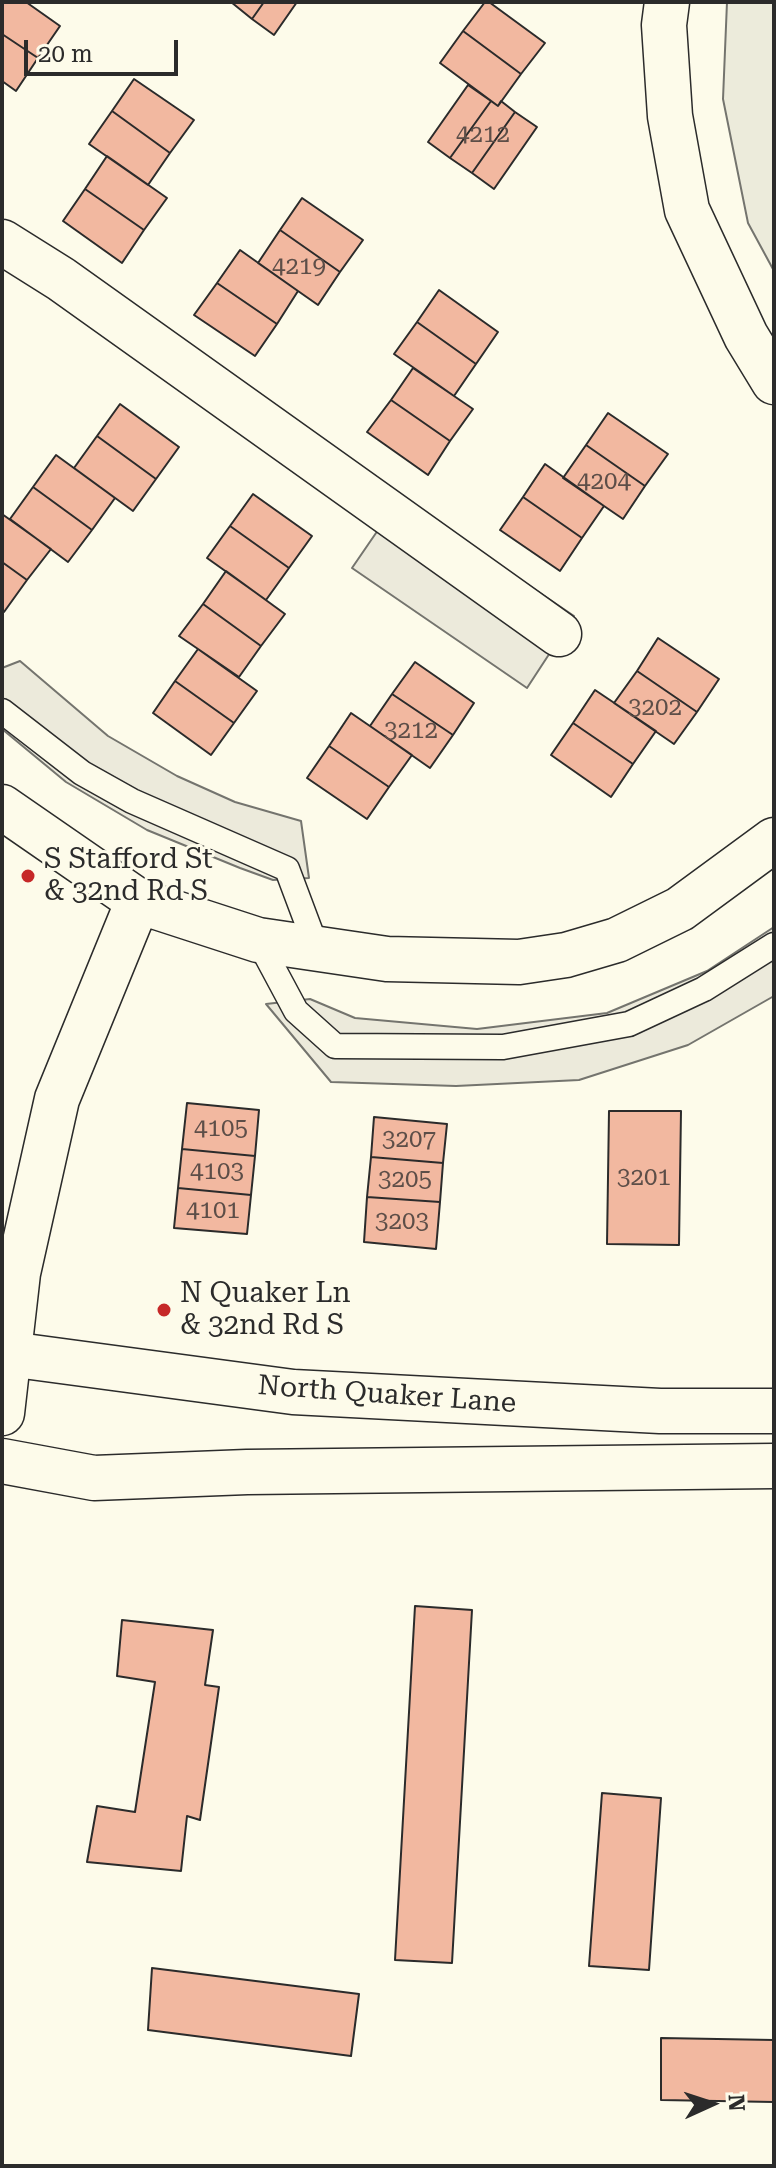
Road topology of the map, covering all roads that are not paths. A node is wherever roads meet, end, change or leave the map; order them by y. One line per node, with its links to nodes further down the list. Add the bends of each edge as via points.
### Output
1 (667, 2): 3 (street, via 670,116 687,210 746,336)
2 (2, 242): 4 (street)
3 (774, 382)
4 (559, 634)
5 (2, 711): 11 (lane, via 94,780 287,869)
6 (2, 807): 8 (street)
7 (774, 840): 11 (street, via 680,909 617,940 566,955 519,962 387,959)
8 (138, 901): 9 (street); 12 (street, via 57,1099 18,1273)
9 (258, 940): 10 (lane, via 296,1011 335,1046 503,1047 629,1024 704,989); 11 (street)
10 (774, 945)
11 (317, 949)
12 (6, 1354): 13 (street, North Quaker Lane, via 293,1392 660,1411); 14 (street)
13 (774, 1411)
14 (2, 1413)
15 (2, 1461): 16 (street, via 94,1478)
16 (774, 1466)

